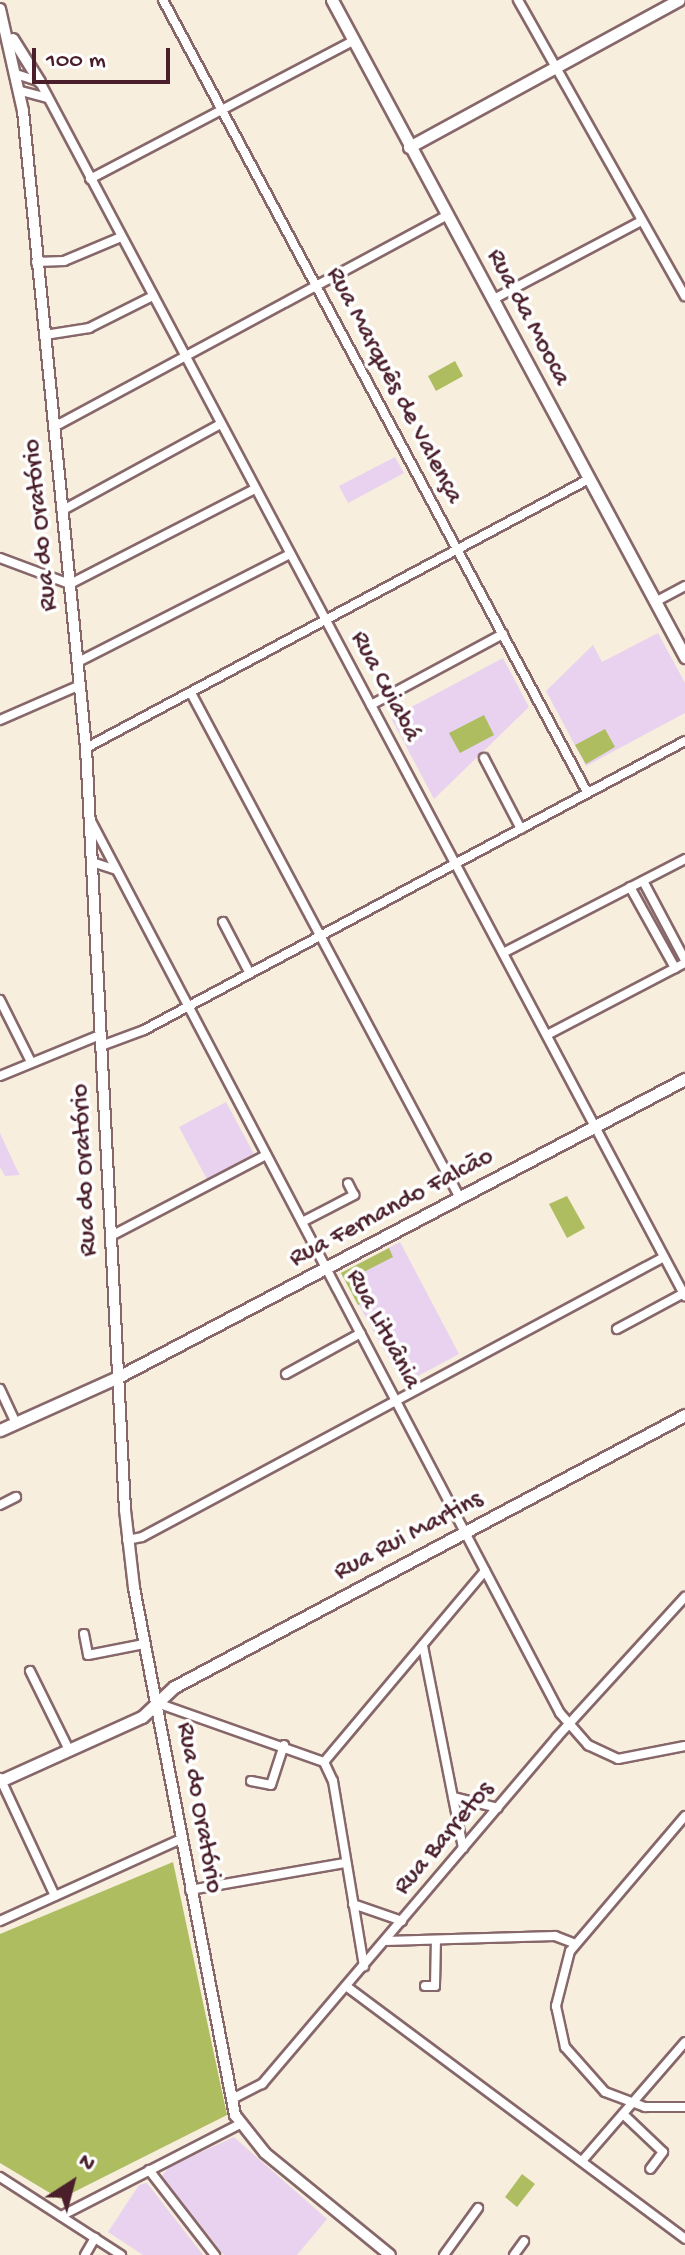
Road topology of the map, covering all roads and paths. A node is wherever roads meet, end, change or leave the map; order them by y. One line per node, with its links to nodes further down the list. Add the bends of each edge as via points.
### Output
1 (163, 0): 13 (street, Rua Marquês de Valença)
2 (332, 0): 7 (main road, Rua da Mooca)
3 (518, 0): 8 (street)
4 (679, 0): 8 (main road)
5 (0, 9): 6 (street, Rua do Oratório)
6 (9, 33): 9 (street, Rua do Oratório); 10 (street)
7 (353, 41): 13 (street); 14 (main road, Rua da Mooca)
8 (555, 66): 14 (main road); 17 (street)
9 (19, 75): 10 (street); 11 (street, Rua do Oratório)
10 (40, 82): 12 (street, Rua Cuiabá)
11 (21, 91): 12 (street); 19 (street, Rua do Oratório)
12 (47, 98): 15 (street, Rua Cuiabá)
13 (223, 109): 15 (street); 20 (street, Rua Marquês de Valença)
14 (409, 147): 16 (main road, Rua da Mooca)
15 (90, 179): 18 (street, Rua Cuiabá)
16 (446, 216): 20 (street); 23 (main road, Rua da Mooca)
17 (641, 221): 22 (street); 23 (street)
18 (121, 237): 19 (street, via 79,256); 21 (street, Rua Cuiabá)
19 (36, 262): 24 (street, Rua do Oratório)
20 (316, 286): 25 (street); 31 (street, Rua Marquês de Valença)
21 (153, 296): 24 (street, via 89,328); 25 (street, Rua Cuiabá)
22 (685, 296)
23 (492, 300): 28 (main road, Rua da Mooca)
24 (45, 335): 27 (street, Rua do Oratório)
25 (185, 356): 26 (street, Rua Cuiabá); 27 (street)
26 (221, 424): 29 (street, Rua Cuiabá); 30 (street)
27 (54, 427): 30 (street, Rua do Oratório)
28 (589, 479): 31 (street); 36 (main road, Rua da Mooca)
29 (255, 489): 32 (street, Rua Cuiabá); 34 (street)
30 (63, 510): 34 (street, Rua do Oratório)
31 (458, 549): 37 (street); 38 (street, Rua Marquês de Valença)
32 (290, 554): 37 (street, Rua Cuiabá); 40 (street)
33 (0, 558): 34 (street)
34 (70, 584): 40 (street, Rua do Oratório)
35 (685, 586): 36 (street)
36 (655, 602): 39 (main road, Rua da Mooca)
37 (325, 620): 42 (street); 43 (street, Rua Cuiabá)
38 (503, 634): 43 (street); 48 (street, Rua Marquês de Valença)
39 (685, 657)
40 (78, 662): 41 (street, Rua do Oratório)
41 (80, 685): 44 (street); 46 (street, Rua do Oratório)
42 (191, 693): 46 (street); 62 (street)
43 (371, 705): 54 (street, Rua Cuiabá)
44 (0, 720)
45 (685, 741): 48 (street)
46 (86, 748): 49 (street, Rua do Oratório)
47 (484, 758): 50 (street)
48 (587, 792): 50 (street)
49 (90, 818): 51 (street, Rua do Oratório); 52 (street, Rua Lituânia)
50 (521, 829): 54 (street)
51 (91, 848): 52 (street); 55 (street, Rua do Oratório)
52 (111, 856): 56 (street, Rua Lituânia)
53 (685, 859): 57 (street)
54 (455, 861): 62 (street); 63 (street, Rua Cuiabá)
55 (92, 862): 56 (street); 70 (street, Rua do Oratório)
56 (116, 870): 68 (street, Rua Lituânia)
57 (643, 881): 58 (street); 59 (street)
58 (630, 887): 61 (street); 63 (street)
59 (663, 920): 61 (street); 64 (street)
60 (223, 922): 66 (street)
61 (652, 926): 65 (street)
62 (321, 933): 66 (street); 77 (street)
63 (503, 953): 69 (street, Rua Cuiabá)
64 (685, 962): 65 (street)
65 (675, 968): 69 (street)
66 (249, 972): 68 (street)
67 (0, 1000): 71 (street)
68 (187, 1006): 70 (street); 75 (street, Rua Lituânia)
69 (547, 1035): 74 (street, Rua Cuiabá)
70 (101, 1040): 71 (street); 79 (street, Rua do Oratório)
71 (31, 1062): 72 (street)
72 (0, 1076)
73 (685, 1079): 74 (main road, Rua Fernando Falcão)
74 (595, 1126): 77 (main road, Rua Fernando Falcão); 80 (street, Rua Cuiabá)
75 (266, 1155): 78 (street, Rua Lituânia); 79 (street)
76 (348, 1183): 78 (street, via 354,1195)
77 (460, 1198): 81 (main road, Rua Fernando Falcão)
78 (302, 1222): 81 (street, Rua Lituânia)
79 (111, 1236): 88 (street, Rua do Oratório)
80 (664, 1257): 83 (street, Rua Cuiabá); 90 (street)
81 (327, 1268): 86 (street, Rua Lituânia); 88 (main road, Rua Fernando Falcão)
82 (685, 1269): 83 (street)
83 (674, 1275): 84 (street, Rua Cuiabá)
84 (684, 1294): 85 (street)
85 (617, 1329)
86 (361, 1333): 87 (street); 90 (street, Rua Lituânia)
87 (286, 1374)
88 (118, 1377): 92 (main road, Rua Fernando Falcão); 97 (street, Rua do Oratório)
89 (0, 1389): 92 (street)
90 (396, 1398): 96 (street, Rua Lituânia); 97 (street)
91 (685, 1415): 96 (main road, Rua Rui Martins)
92 (16, 1423): 93 (main road, Rua Fernando Falcão)
93 (0, 1430)
94 (16, 1497): 95 (street)
95 (0, 1505)
96 (465, 1532): 98 (street, Rua Lituânia); 104 (main road, Rua Rui Martins, via 174,1687)
97 (127, 1540): 101 (street, Rua do Oratório)
98 (485, 1571): 102 (street); 105 (street, Rua Lituânia)
99 (685, 1597): 105 (street, Rua Barretos)
100 (84, 1634): 101 (street, via 88,1655)
101 (144, 1644): 104 (street, Rua do Oratório)
102 (423, 1646): 109 (street); 112 (street)
103 (30, 1671): 108 (street)
104 (157, 1703): 106 (street); 108 (main road, Rua Rui Martins, via 142,1717); 115 (street, Rua do Oratório)
105 (568, 1724): 107 (street, Rua Lituânia, via 598,1753 618,1759); 113 (street, Rua Barretos)
106 (284, 1745): 109 (street); 111 (street, via 271,1785)
107 (685, 1746)
108 (69, 1750): 110 (main road, Rua Rui Martins)
109 (324, 1762): 117 (street, via 333,1781)
110 (0, 1779): 119 (street)
111 (251, 1781)
112 (453, 1797): 113 (street); 116 (street)
113 (498, 1808): 116 (street, Rua Barretos)
114 (685, 1816): 125 (street)
115 (181, 1839): 118 (street, Rua do Oratório); 119 (street)
116 (463, 1848): 122 (street, Rua Barretos)
117 (345, 1863): 118 (street); 120 (street)
118 (190, 1890): 130 (street, Rua do Oratório)
119 (55, 1896): 121 (street)
120 (353, 1904): 122 (street); 126 (street)
121 (0, 1921)
122 (402, 1921): 124 (street, Rua Barretos)
123 (436, 1940): 124 (street); 125 (street, via 555,1936); 128 (street, via 435,1986)
124 (385, 1941): 126 (street, Rua Barretos)
125 (576, 1944): 131 (street, via 561,1968 556,1997 565,2047 605,2092)
126 (364, 1966): 127 (street, Rua Barretos)
127 (346, 1986): 130 (street, Rua Barretos, via 262,2084); 135 (street)
128 (425, 1986)
129 (685, 2042): 131 (street)
130 (232, 2099): 134 (street, Rua do Oratório)
131 (631, 2104): 132 (street); 133 (street)
132 (685, 2107)
133 (623, 2114): 135 (street); 136 (street, via 663,2152)
134 (240, 2124): 137 (street); 147 (street, Rua do Oratório, via 265,2153)
135 (582, 2161): 142 (street)
136 (650, 2169)
137 (149, 2170): 140 (street); 146 (street)
138 (0, 2177): 140 (street)
139 (478, 2208): 148 (street)
140 (61, 2216): 141 (street)
141 (95, 2238): 144 (street); 145 (street)
142 (685, 2239)
143 (524, 2241): 149 (street)
144 (85, 2255)
145 (121, 2255)
146 (215, 2255)
147 (390, 2255)
148 (444, 2255)
149 (514, 2255)

